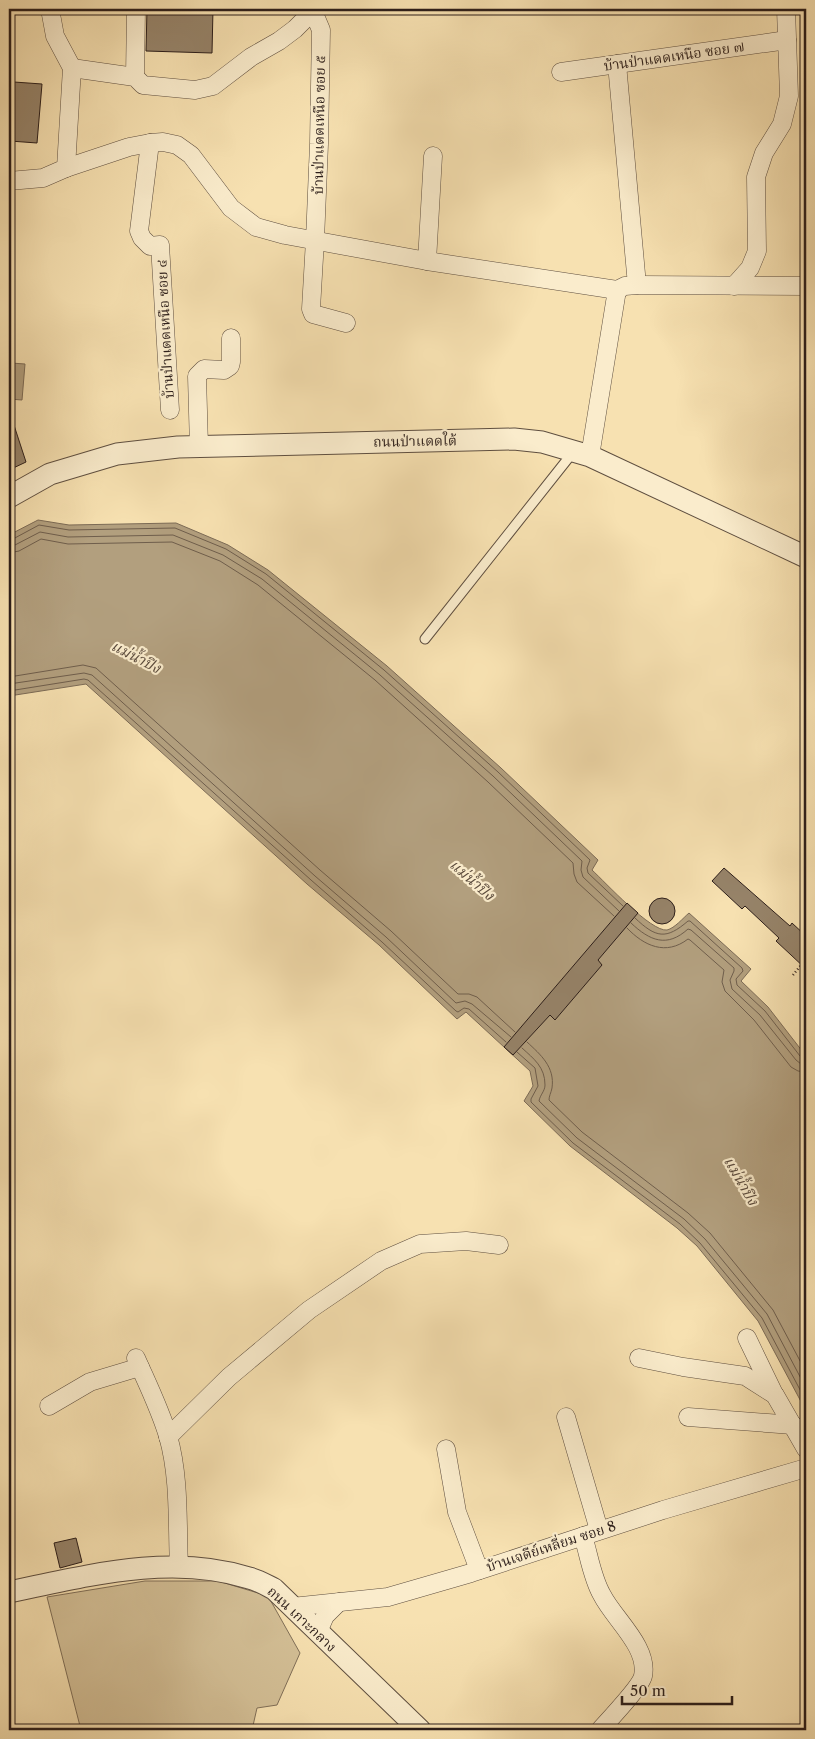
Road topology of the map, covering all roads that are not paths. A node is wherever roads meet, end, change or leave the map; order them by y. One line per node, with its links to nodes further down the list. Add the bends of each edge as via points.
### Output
1 (50, 9): 7 (street, via 55,36)
2 (136, 9): 9 (street)
3 (786, 9): 5 (street)
4 (314, 10): 9 (street, via 279,41 213,86 195,90); 14 (street, บ้านป่าแดดเหนือ ซอย ๕, via 321,30)
5 (787, 40): 6 (street, บ้านป่าแดดเหนือ ซอย ๗); 17 (street, via 789,96 782,124 764,153 756,177 757,251 750,268)
6 (618, 64): 8 (street, บ้านป่าแดดเหนือ ซอย ๗); 16 (street)
7 (72, 68): 9 (street); 12 (street)
8 (561, 72)
9 (139, 81)
10 (150, 143): 12 (street); 14 (street, via 177,145 191,155 231,208 256,227); 22 (street, บ้านป่าแดดเหนือ ซอย ๔, via 139,231 150,246 160,245)
11 (434, 156): 15 (street)
12 (66, 168): 13 (street, via 43,178)
13 (9, 181)
14 (315, 240): 15 (street); 20 (street, บ้านป่าแดดเหนือ ซอย ๕, via 310,309 320,317)
15 (427, 261): 19 (street)
16 (637, 285): 17 (street); 19 (street)
17 (734, 286): 18 (street)
18 (806, 286)
19 (616, 290): 24 (street)
20 (346, 324)
21 (231, 338): 23 (street, via 230,366 224,370 206,369 197,376)
22 (170, 410)
23 (199, 447): 24 (street, ถนนป่าแดดใต้, via 514,439 542,442); 25 (street, ถนนป่าแดดใต้, via 117,454 50,474)
24 (582, 453): 26 (street, ถนนป่าแดดใต้); 27 (lane)
25 (9, 497)
26 (806, 557)
27 (425, 639)
28 (499, 1245): 36 (street, via 466,1240 420,1244 381,1261 309,1310 229,1377)
29 (747, 1338): 31 (street)
30 (639, 1358): 31 (street, via 745,1376)
31 (775, 1395): 35 (street)
32 (49, 1406): 36 (street, via 90,1382 138,1362)
33 (566, 1417): 40 (street)
34 (688, 1417): 35 (street)
35 (793, 1425): 38 (street)
36 (168, 1438): 41 (street, via 175,1469)
37 (446, 1448): 42 (street, via 457,1512)
38 (806, 1449)
39 (806, 1468): 40 (street, บ้านเจดีย์เหลี่ยม ซอย 8)
40 (591, 1533): 42 (street, บ้านเจดีย์เหลี่ยม ซอย 8); 48 (street, via 602,1595 633,1640 643,1661 643,1677)
41 (179, 1567): 43 (street, ถนน เกาะกลาง, via 97,1574); 45 (street, ถนน เกาะกลาง, via 204,1568 251,1578 274,1589)
42 (479, 1570): 44 (street, บ้านเจดีย์เหลี่ยม ซอย 8, via 388,1597)
43 (9, 1592)
44 (339, 1602): 45 (street, บ้านเจดีย์เหลี่ยม ซอย 8); 46 (street, via 325,1616)
45 (292, 1607): 46 (street, ถนน เกาะกลาง)
46 (318, 1632): 47 (street, ถนน เกาะกลาง)
47 (420, 1730)
48 (600, 1730)

